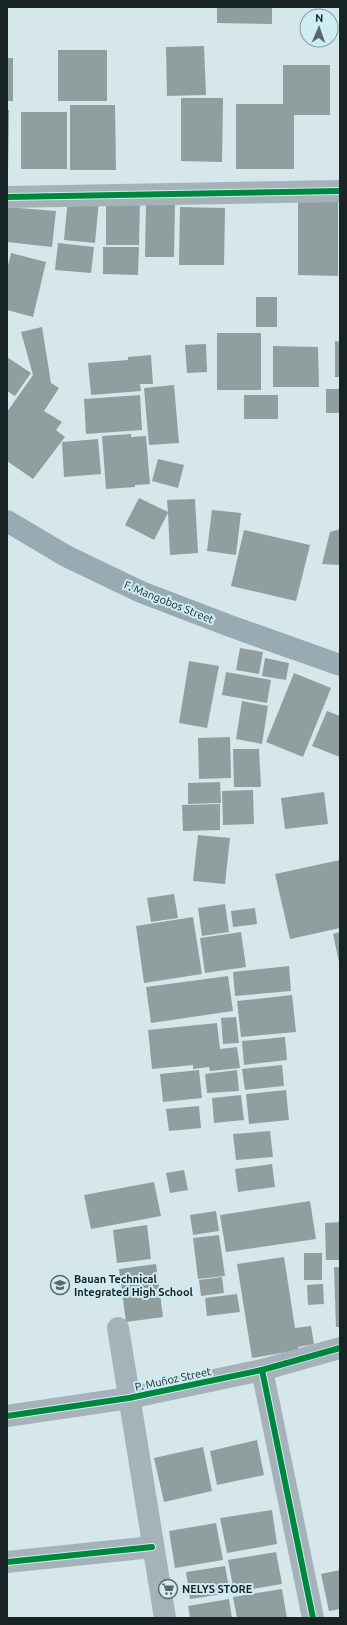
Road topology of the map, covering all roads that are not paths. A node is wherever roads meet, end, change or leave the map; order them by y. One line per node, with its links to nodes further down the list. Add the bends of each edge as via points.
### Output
1 (340, 191): 2 (street)
2 (7, 197)
3 (7, 521): 4 (main road, F. Mangobos Street, via 66,556 141,592)
4 (340, 665)
5 (118, 1328): 8 (street)
6 (340, 1348): 7 (street, P. Muñoz Street)
7 (262, 1370): 8 (street, P. Muñoz Street); 13 (street)
8 (128, 1398): 9 (street, P. Muñoz Street); 10 (street)
9 (7, 1416)
10 (152, 1547): 11 (street); 12 (street)
11 (7, 1562)
12 (165, 1618)
13 (313, 1618)

